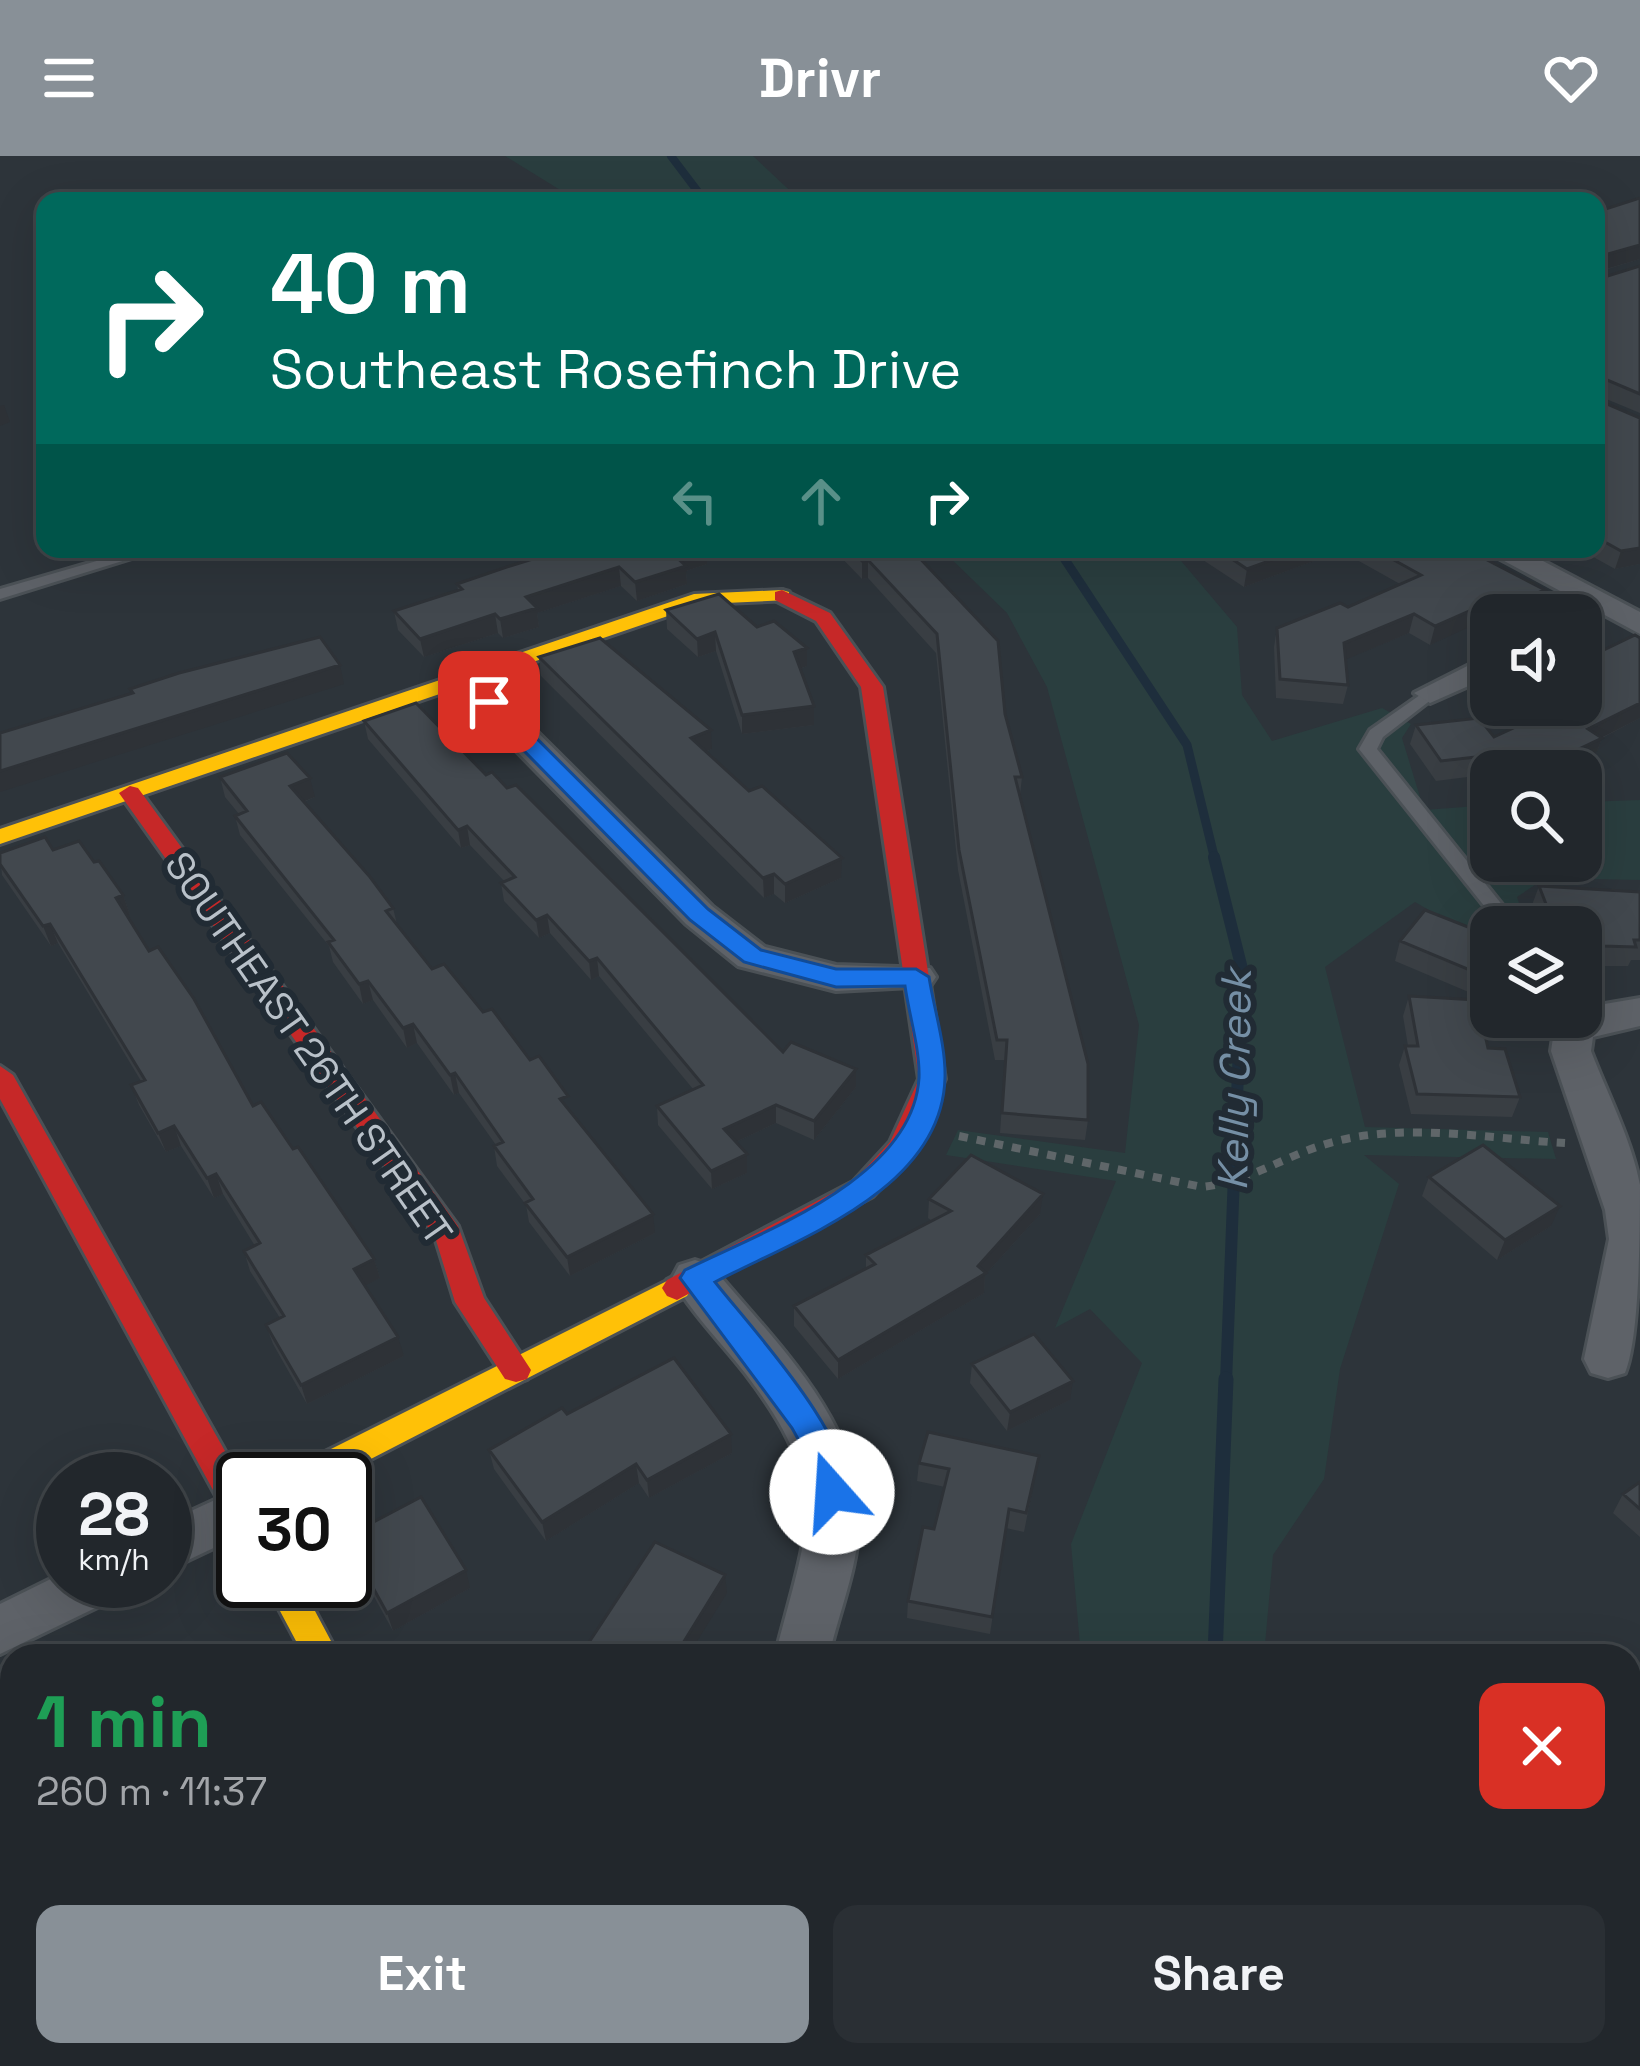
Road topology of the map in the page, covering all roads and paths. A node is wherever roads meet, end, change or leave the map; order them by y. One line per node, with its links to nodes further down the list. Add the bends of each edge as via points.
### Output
1 (123, 558): 3 (lane)
2 (1510, 558): 4 (street)
3 (0, 594)
4 (1563, 594)
5 (1602, 617): 6 (street)
6 (1640, 625)
7 (1470, 674): 9 (street)
8 (465, 679): 10 (street); 13 (street, via 699,915 752,956 836,978); 13 (street, via 701,598 781,591 828,620 872,687)
9 (1430, 693): 12 (lane, via 1368,749)
10 (130, 793): 11 (street); 23 (street, SOUTHEAST 26TH STREET, via 448,1234 470,1302)
11 (0, 838)
12 (1494, 906)
13 (916, 977): 18 (street, via 932,1079)
14 (1640, 1012): 15 (street)
15 (1602, 1013)
16 (1573, 1038): 19 (street)
17 (0, 1075): 25 (street)
18 (917, 1128): 19 (path, via 1202,1187 1235,1186 1333,1142 1368,1137); 21 (street, via 880,1178 847,1201)
19 (1603, 1144): 20 (street)
20 (1636, 1239): 22 (street)
21 (695, 1278): 23 (street); 30 (street, via 803,1418 829,1465 834,1519)
22 (1608, 1360)
23 (516, 1370): 24 (street)
24 (355, 1452)
25 (216, 1464)
26 (44, 1608): 28 (street)
27 (295, 1608): 29 (street)
28 (0, 1630)
29 (315, 1644)
30 (805, 1644)

